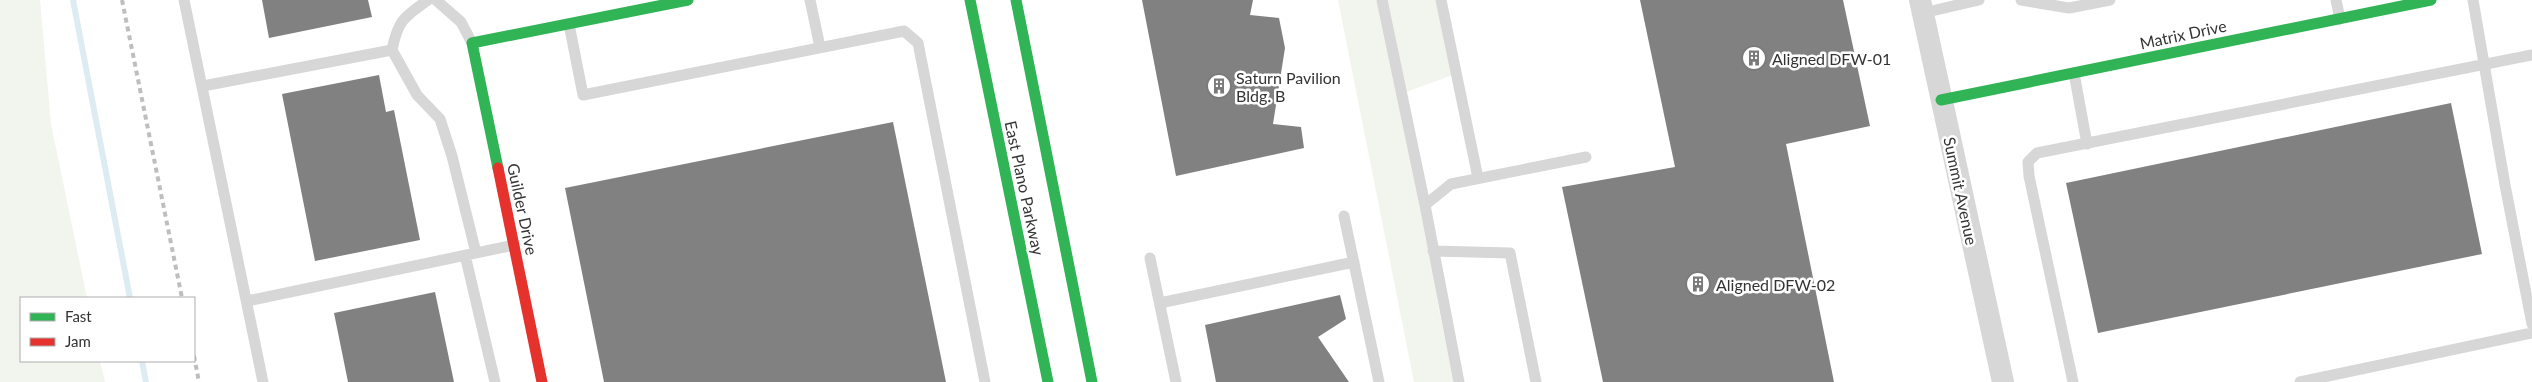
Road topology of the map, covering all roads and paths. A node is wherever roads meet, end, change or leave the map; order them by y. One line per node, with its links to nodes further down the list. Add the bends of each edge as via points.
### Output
1 (184, 0): 25 (lane)
2 (428, 0): 21 (lane, via 408,14 396,28)
3 (436, 0): 19 (lane, via 461,22)
4 (688, 0): 18 (street)
5 (810, 0): 20 (lane)
6 (970, 0): 45 (street, East Plano Parkway, via 1033,282)
7 (1016, 0): 46 (street, East Plano Parkway, via 1067,275)
8 (1382, 0): 30 (lane)
9 (1441, 0): 29 (lane)
10 (1979, 0): 16 (lane)
11 (2021, 0): 12 (lane, via 2070,8)
12 (2110, 0)
13 (2336, 0): 17 (lane)
14 (2430, 0): 17 (street, Matrix Drive)
15 (2473, 0): 23 (lane)
16 (1922, 7): 26 (street, Summit Avenue)
17 (2340, 19): 24 (street, Matrix Drive)
18 (569, 24): 19 (street); 20 (lane, via 584,95)
19 (472, 43): 32 (street, Guilder Drive)
20 (820, 48): 44 (lane, via 904,31 918,43)
21 (392, 50): 25 (lane); 34 (lane, via 417,94 440,118 452,156)
22 (2532, 55): 23 (lane)
23 (2484, 65): 27 (lane); 39 (lane)
24 (2074, 73): 26 (street, Matrix Drive); 27 (lane)
25 (203, 86): 37 (lane)
26 (1941, 100): 51 (street, Summit Avenue)
27 (2086, 144): 52 (lane, via 2037,154 2028,162)
28 (1586, 157): 29 (lane)
29 (1478, 178): 30 (lane, via 1451,184)
30 (1425, 205): 33 (lane)
31 (1344, 216): 36 (lane)
32 (514, 245): 34 (lane); 43 (street, Guilder Drive)
33 (1433, 251): 49 (lane); 50 (lane, via 1510,253)
34 (471, 254): 37 (lane); 42 (lane)
35 (1150, 258): 38 (lane)
36 (1354, 262): 38 (lane); 48 (lane)
37 (247, 301): 41 (lane)
38 (1160, 303): 47 (lane)
39 (2532, 324)
40 (2532, 333): 53 (lane)
41 (263, 382)
42 (495, 382)
43 (542, 382)
44 (985, 382)
45 (1048, 382)
46 (1092, 382)
47 (1176, 382)
48 (1379, 382)
49 (1459, 382)
50 (1536, 382)
51 (2003, 382)
52 (2073, 382)
53 (2300, 382)

